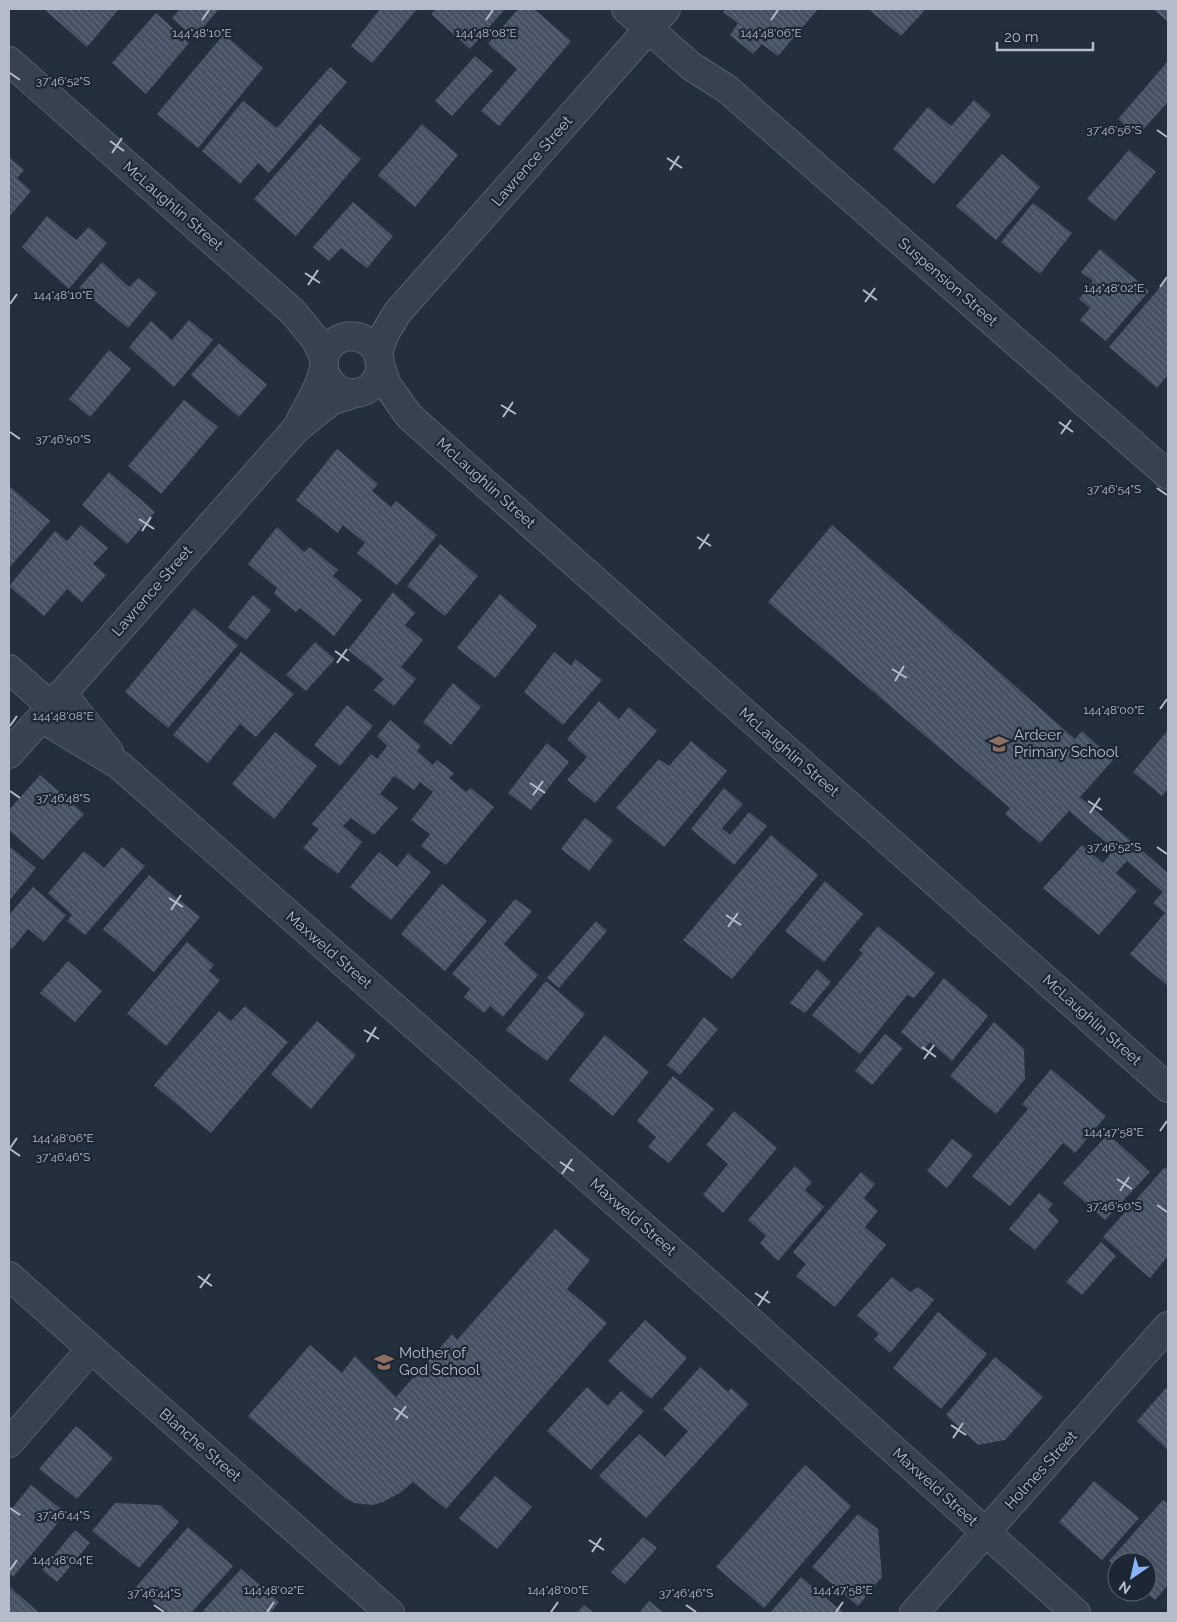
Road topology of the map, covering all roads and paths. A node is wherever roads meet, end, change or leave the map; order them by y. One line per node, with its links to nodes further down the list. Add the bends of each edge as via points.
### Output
1 (626, 9): 2 (street, Suspension Street)
2 (658, 15): 5 (street, Lawrence Street); 12 (street, Suspension Street, via 701,52 727,89)
3 (9, 61): 4 (street, McLaughlin Street)
4 (293, 312): 6 (street, McLaughlin Street, via 321,328); 8 (street, McLaughlin Street, via 316,340)
5 (397, 314): 6 (street, Lawrence Street, via 375,328); 7 (street, Lawrence Street, via 384,335)
6 (352, 336): 7 (street, via 365,339 372,345); 8 (street, via 332,344)
7 (379, 360): 9 (street, via 374,383); 10 (street, McLaughlin Street, via 387,385)
8 (324, 364): 9 (street, via 331,385 338,390); 11 (street, Lawrence Street, via 313,398)
9 (356, 393): 10 (street, McLaughlin Street, via 381,401); 11 (street, Lawrence Street, via 331,401)
10 (409, 416): 16 (street, McLaughlin Street)
11 (296, 429): 14 (street, Lawrence Street)
12 (1168, 475)
13 (9, 669): 14 (street, Maxweld Street)
14 (51, 706): 15 (street, Lawrence Street); 21 (street, Maxweld Street, via 705,1281)
15 (9, 754)
16 (1168, 1088)
17 (9, 1276): 19 (street, Blanche Street)
18 (1168, 1326): 21 (street, Holmes Street)
19 (91, 1349): 20 (street); 22 (street, Blanche Street)
20 (9, 1442)
21 (985, 1533): 23 (street, Holmes Street); 24 (street, Maxweld Street)
22 (390, 1613)
23 (914, 1613)
24 (1076, 1613)

